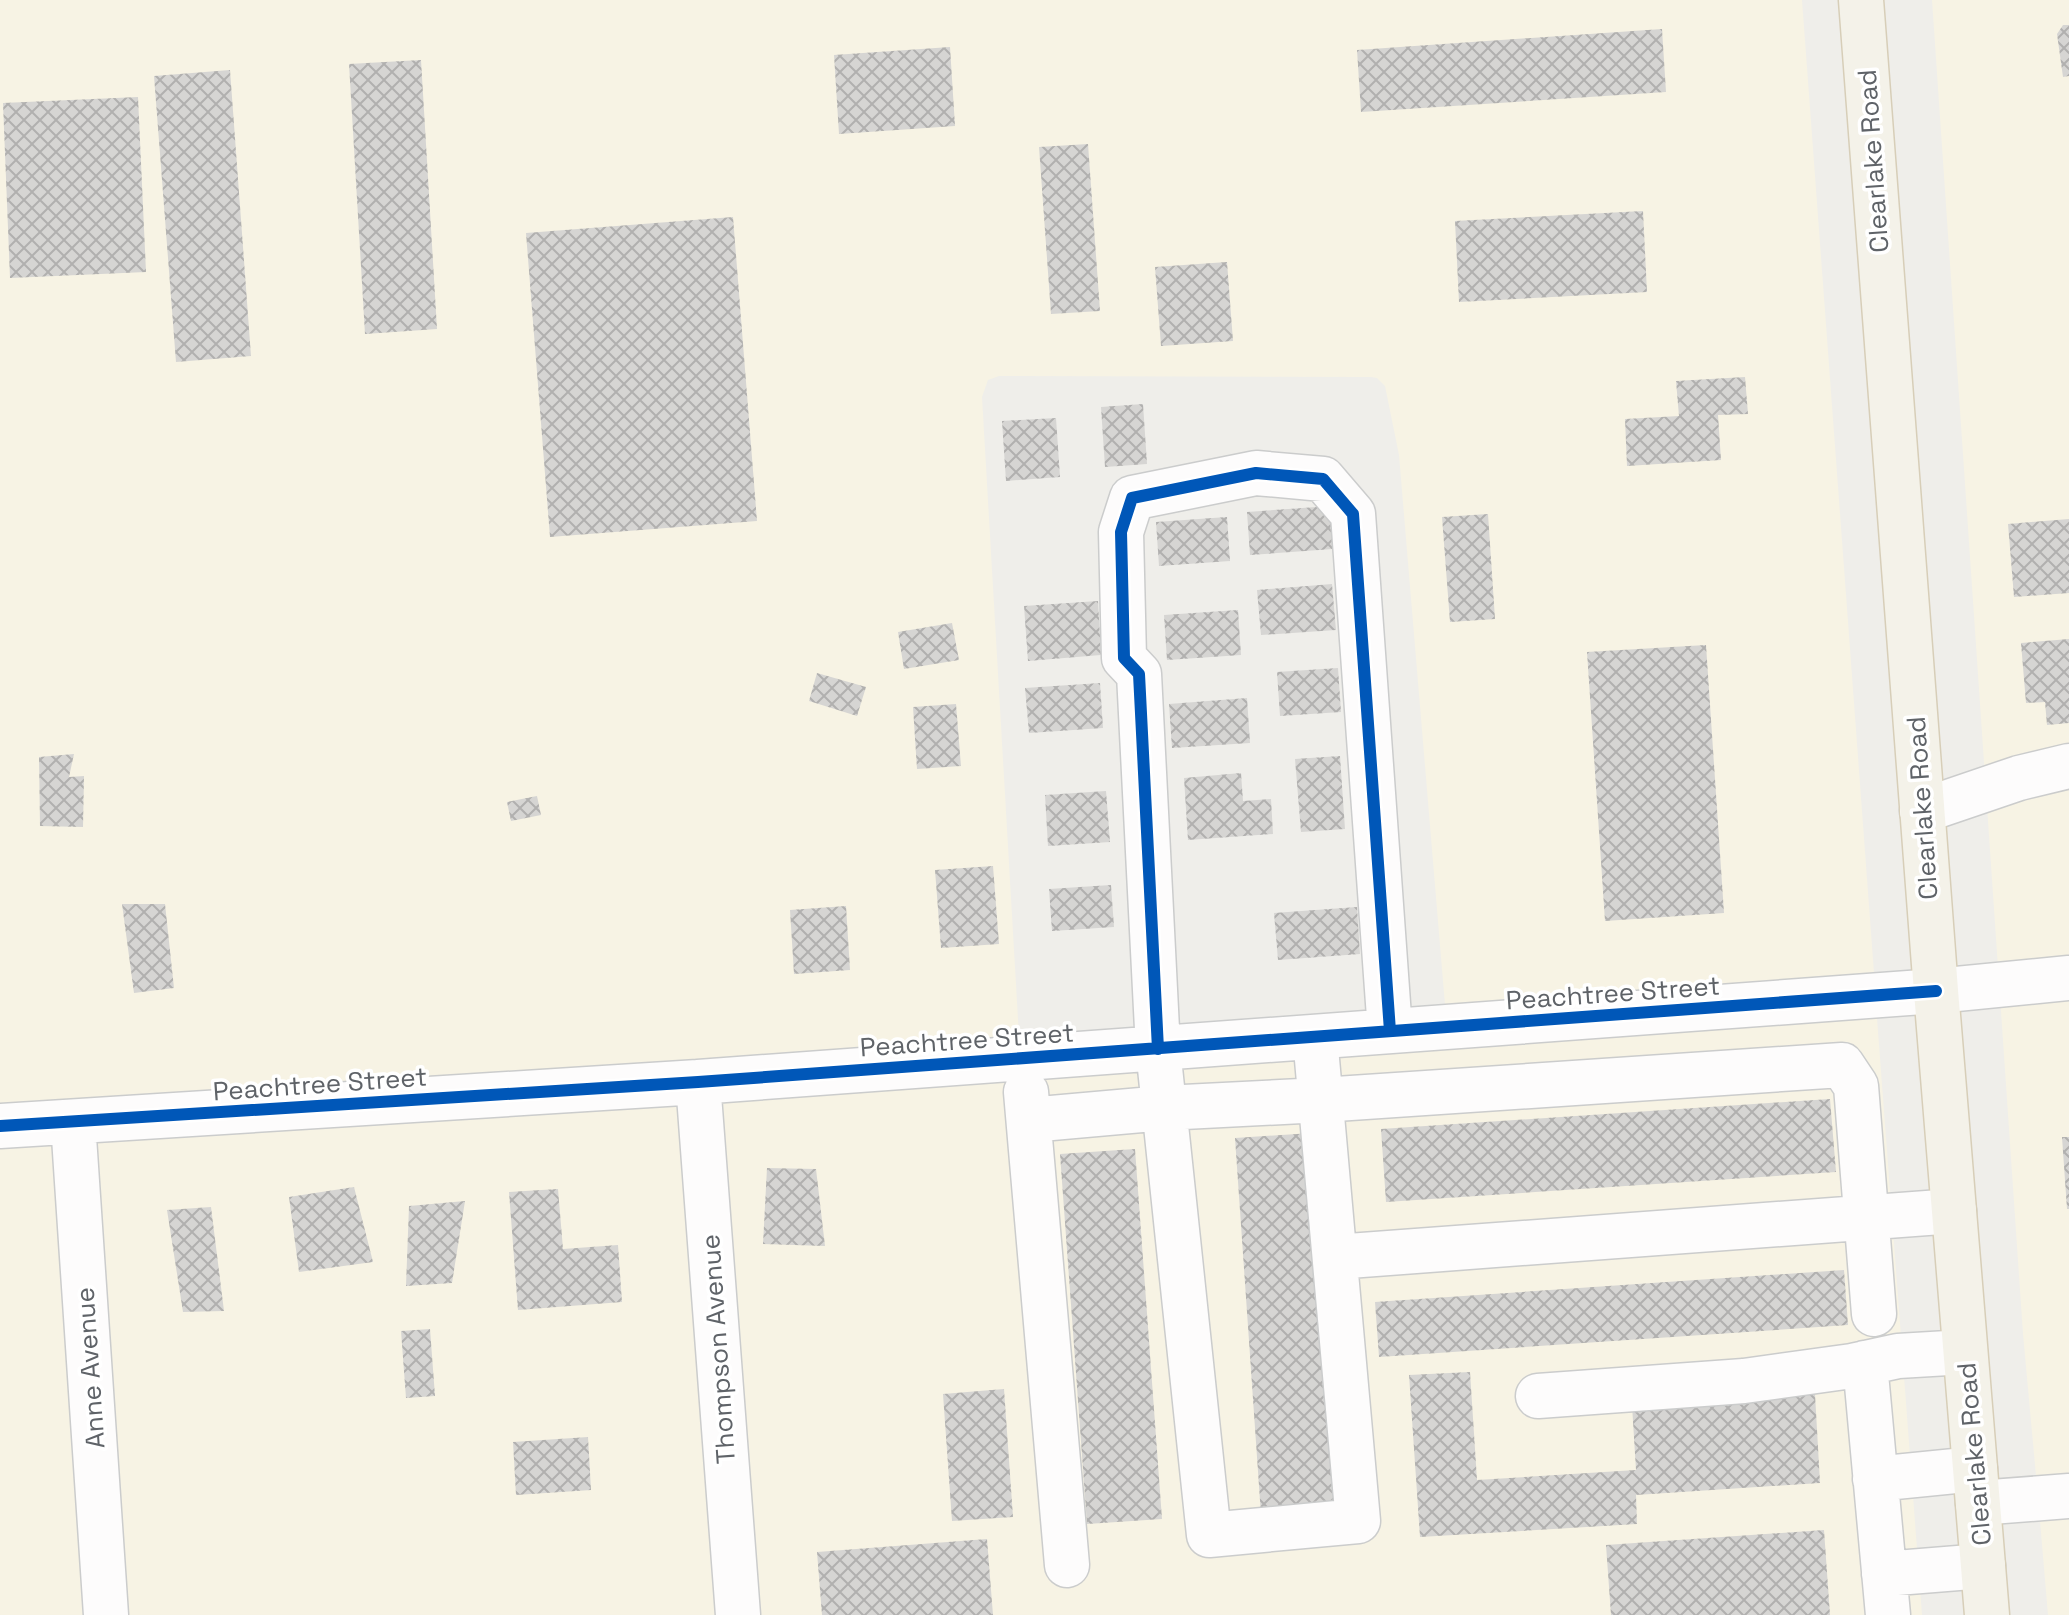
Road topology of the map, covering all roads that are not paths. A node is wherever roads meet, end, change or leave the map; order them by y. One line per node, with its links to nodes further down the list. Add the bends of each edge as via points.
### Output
1 (1861, 0): 3 (main road, Clearlake Road)
2 (2069, 766): 3 (street)
3 (1922, 811): 5 (main road, Clearlake Road)
4 (2069, 978): 5 (street, Peachtree Street)
5 (1936, 991): 6 (street, Peachtree Street); 16 (main road, Clearlake Road)
6 (1390, 1031): 7 (street, Peachtree Street); 8 (street, via 1353,514 1323,479 1256,473 1132,498 1121,532 1124,658 1139,674)
7 (1315, 1037): 8 (street, Peachtree Street); 11 (street)
8 (1158, 1049): 9 (street, Peachtree Street); 12 (street)
9 (1023, 1058): 10 (street, Peachtree Street); 13 (street)
10 (698, 1082): 14 (street, Peachtree Street); 30 (street, Thompson Avenue)
11 (1321, 1100): 12 (street); 17 (street, via 1842,1065 1856,1086); 18 (street)
12 (1164, 1108): 13 (street); 18 (street, via 1209,1535 1358,1521)
13 (1029, 1120): 26 (street)
14 (73, 1122): 15 (street, Peachtree Street); 29 (street, Anne Avenue)
15 (0, 1126)
16 (1954, 1211): 17 (street); 20 (main road, Clearlake Road)
17 (1868, 1217): 18 (street); 19 (street)
18 (1335, 1257)
19 (1874, 1314)
20 (1965, 1352): 21 (street); 24 (main road, Clearlake Road)
21 (1865, 1363): 22 (street, via 1744,1381); 23 (street)
22 (1538, 1396)
23 (1875, 1479): 24 (street); 28 (street)
24 (1976, 1486): 25 (street); 27 (main road, Clearlake Road)
25 (2069, 1496)
26 (1067, 1565)
27 (1983, 1566): 28 (street); 31 (main road, Clearlake Road)
28 (1886, 1594)
29 (106, 1615)
30 (738, 1615)
31 (1987, 1615)

